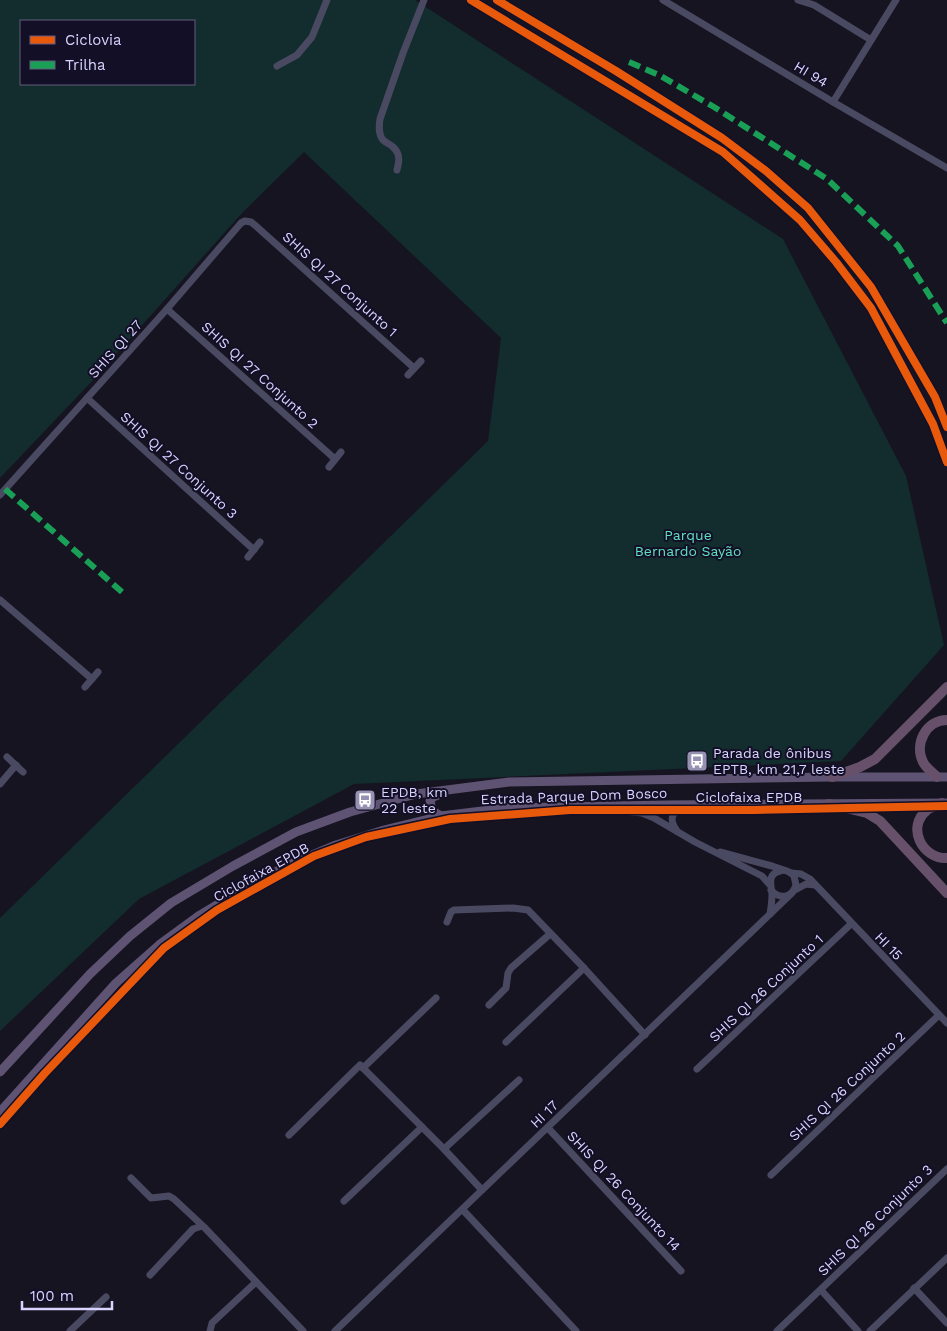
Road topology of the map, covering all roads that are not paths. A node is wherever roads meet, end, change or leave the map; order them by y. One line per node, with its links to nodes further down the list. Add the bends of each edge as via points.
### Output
1 (327, 0): 9 (street, via 312,37 297,55)
2 (424, 0): 12 (street, via 380,120 381,137 398,154)
3 (471, 0): 22 (highway, via 723,152 800,220 871,308 933,424)
4 (497, 0): 19 (highway, via 722,138 808,208 872,287 935,397)
5 (663, 0): 10 (street, HI 94)
6 (798, 0): 8 (street, via 814,5)
7 (896, 0): 8 (street)
8 (871, 40): 10 (street)
9 (277, 66)
10 (833, 102): 11 (street, HI 94)
11 (947, 168)
12 (397, 170)
13 (248, 220): 14 (street, SHIS QI 27, via 241,223); 16 (street, SHIS QI 27 Conjunto 1)
14 (168, 309): 18 (street, SHIS QI 27); 21 (street, SHIS QI 27 Conjunto 2)
15 (421, 361): 16 (street)
16 (414, 368): 17 (street)
17 (408, 375)
18 (87, 398): 24 (street, SHIS QI 27); 26 (street, SHIS QI 27 Conjunto 3)
19 (947, 427)
20 (341, 452): 21 (street)
21 (335, 459): 23 (street)
22 (947, 462)
23 (328, 467)
24 (0, 495)
25 (260, 542): 26 (street)
26 (254, 550): 27 (street)
27 (248, 557)
28 (0, 600): 30 (street)
29 (98, 672): 30 (street)
30 (92, 679): 31 (street)
31 (85, 686)
32 (947, 687): 37 (highway, via 875,759)
33 (947, 720): 38 (highway, via 930,726 923,734 920,752 926,767)
34 (7, 757): 35 (street)
35 (16, 765): 36 (street); 39 (street)
36 (24, 772)
37 (832, 777): 38 (main road, Estrada Parque Dom Bosco); 40 (main road, Estrada Parque Dom Bosco, via 509,782)
38 (942, 777)
39 (0, 784)
40 (465, 787): 45 (main road, via 433,797 430,806); 67 (main road, Estrada Parque Dom Bosco, via 406,797 350,812 296,832 179,899 130,936 90,974)
41 (945, 803): 42 (main road, Estrada Parque Dom Bosco); 48 (highway, via 927,810 918,827 918,838 930,855)
42 (829, 804): 43 (main road, Estrada Parque Dom Bosco); 53 (highway, via 867,813 880,821)
43 (683, 805): 44 (main road, Estrada Parque Dom Bosco); 46 (street, via 672,816)
44 (580, 806): 45 (main road, Estrada Parque Dom Bosco, via 507,808); 46 (street, via 642,814)
45 (441, 816): 69 (main road, Estrada Parque Dom Bosco, via 336,845 248,886 200,915 116,983)
46 (679, 833): 47 (street)
47 (709, 849): 49 (street, HI 15); 51 (street, via 762,876)
48 (947, 858)
49 (788, 872): 50 (street, HI 15, via 806,876); 51 (street, via 774,874); 52 (street, via 796,880)
50 (814, 885): 52 (street, via 806,884); 56 (street, HI 15)
51 (770, 887): 52 (street, via 775,895 781,897); 54 (street)
52 (793, 892): 54 (street, HI 17)
53 (947, 893)
54 (770, 914): 63 (street, HI 17)
55 (447, 922): 57 (street, via 454,910 513,908 528,910)
56 (851, 924): 61 (street, HI 15); 66 (street, SHIS QI 26 Conjunto 1)
57 (550, 934): 58 (street); 60 (street, via 511,968 506,988)
58 (584, 968): 63 (street); 64 (street)
59 (436, 998): 65 (street)
60 (489, 1005)
61 (939, 1015): 62 (street, HI 15); 75 (street, SHIS QI 26 Conjunto 2)
62 (947, 1023)
63 (645, 1034): 71 (street, HI 17)
64 (506, 1042)
65 (362, 1067): 70 (street); 72 (street)
66 (697, 1069)
67 (0, 1072)
68 (519, 1080): 73 (street)
69 (0, 1112)
70 (422, 1127): 73 (street); 78 (street)
71 (548, 1128): 77 (street, HI 17); 82 (street, SHIS QI 26 Conjunto 14)
72 (289, 1135)
73 (444, 1149): 77 (street)
74 (947, 1169): 86 (street, SHIS QI 26 Conjunto 3)
75 (771, 1175)
76 (131, 1178): 80 (street, via 151,1198 169,1196 174,1199)
77 (482, 1190): 79 (street, HI 17)
78 (344, 1201)
79 (463, 1210): 92 (street, HI 17); 93 (street)
80 (202, 1226): 83 (street, via 193,1229); 84 (street)
81 (947, 1258): 85 (street)
82 (681, 1271)
83 (150, 1275)
84 (256, 1282): 90 (street, via 212,1323); 91 (street)
85 (914, 1288): 88 (street); 96 (street)
86 (821, 1290): 94 (street, SHIS QI 26 Conjunto 3); 95 (street)
87 (106, 1297): 89 (street)
88 (947, 1323)
89 (70, 1331)
90 (210, 1331)
91 (303, 1331)
92 (335, 1331)
93 (576, 1331)
94 (777, 1331)
95 (858, 1331)
96 (870, 1331)

